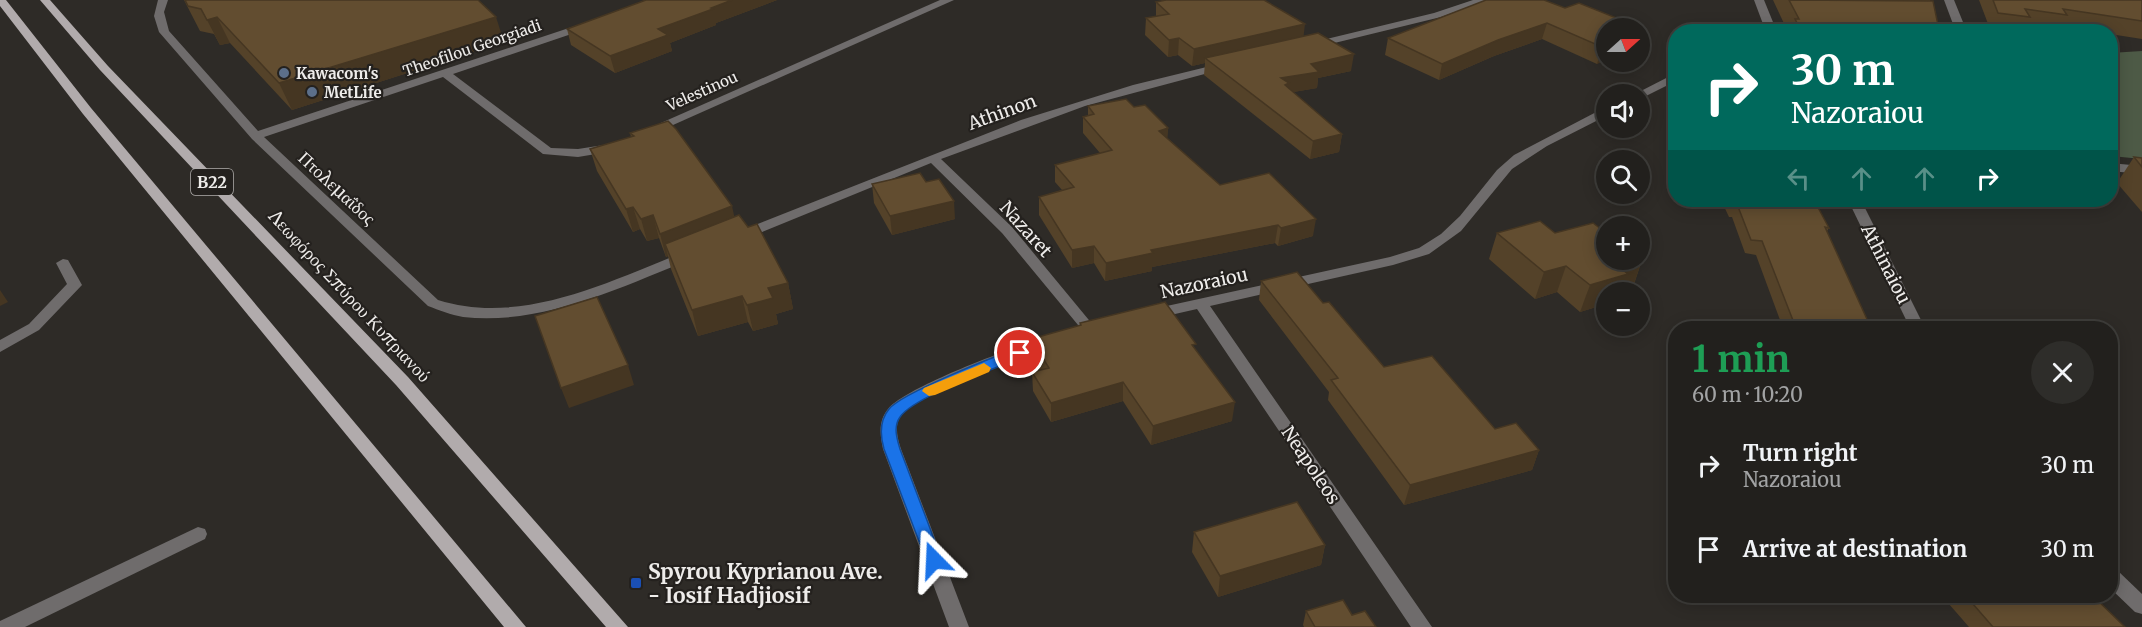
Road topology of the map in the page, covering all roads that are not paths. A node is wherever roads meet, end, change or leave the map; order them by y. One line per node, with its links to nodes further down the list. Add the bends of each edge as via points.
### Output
1 (1, 0): 35 (main road, B22, via 87,111)
2 (45, 0): 36 (main road, Λεωφόρος Σπύρου Κυπριανού / B22, via 112,76 402,381)
3 (163, 0): 18 (street, Πτολεμαΐδος, via 159,19 164,32)
4 (949, 0): 17 (street, Velestinou)
5 (1483, 0): 11 (street)
6 (1759, 0): 9 (street)
7 (1949, 0): 10 (street)
8 (594, 23): 13 (street, Theofilou Georgiadi)
9 (1769, 24)
10 (1959, 24)
11 (1304, 48)
12 (1236, 63): 20 (street, Athinon, via 1064,109)
13 (445, 73): 18 (street, Theofilou Georgiadi); 19 (street, via 547,150 581,153)
14 (1668, 80): 15 (street)
15 (1650, 90)
16 (1596, 117): 27 (street, Nazoraiou, via 1517,159 1443,240 1408,257)
17 (644, 133)
18 (256, 136): 25 (street, Πτολεμαΐδος, via 433,303 462,312 504,314 549,305)
19 (622, 142)
20 (933, 158): 24 (street, Athinon); 37 (street, Nazaret, via 1007,230 1082,331 922,394 895,411 889,423 892,449)
21 (2118, 168): 22 (street)
22 (2142, 170)
23 (1858, 207): 29 (street, Athinaiou)
24 (729, 241)
25 (696, 253)
26 (63, 263): 30 (street, via 75,285 34,327)
27 (1200, 303): 28 (street, Nazoraiou); 38 (street, Neapoleos)
28 (1133, 318)
29 (1914, 321)
30 (0, 347)
31 (198, 534): 34 (street)
32 (2118, 583): 33 (street)
33 (2142, 606)
34 (6, 627)
35 (516, 627)
36 (618, 627)
37 (959, 627)
38 (1422, 627)

